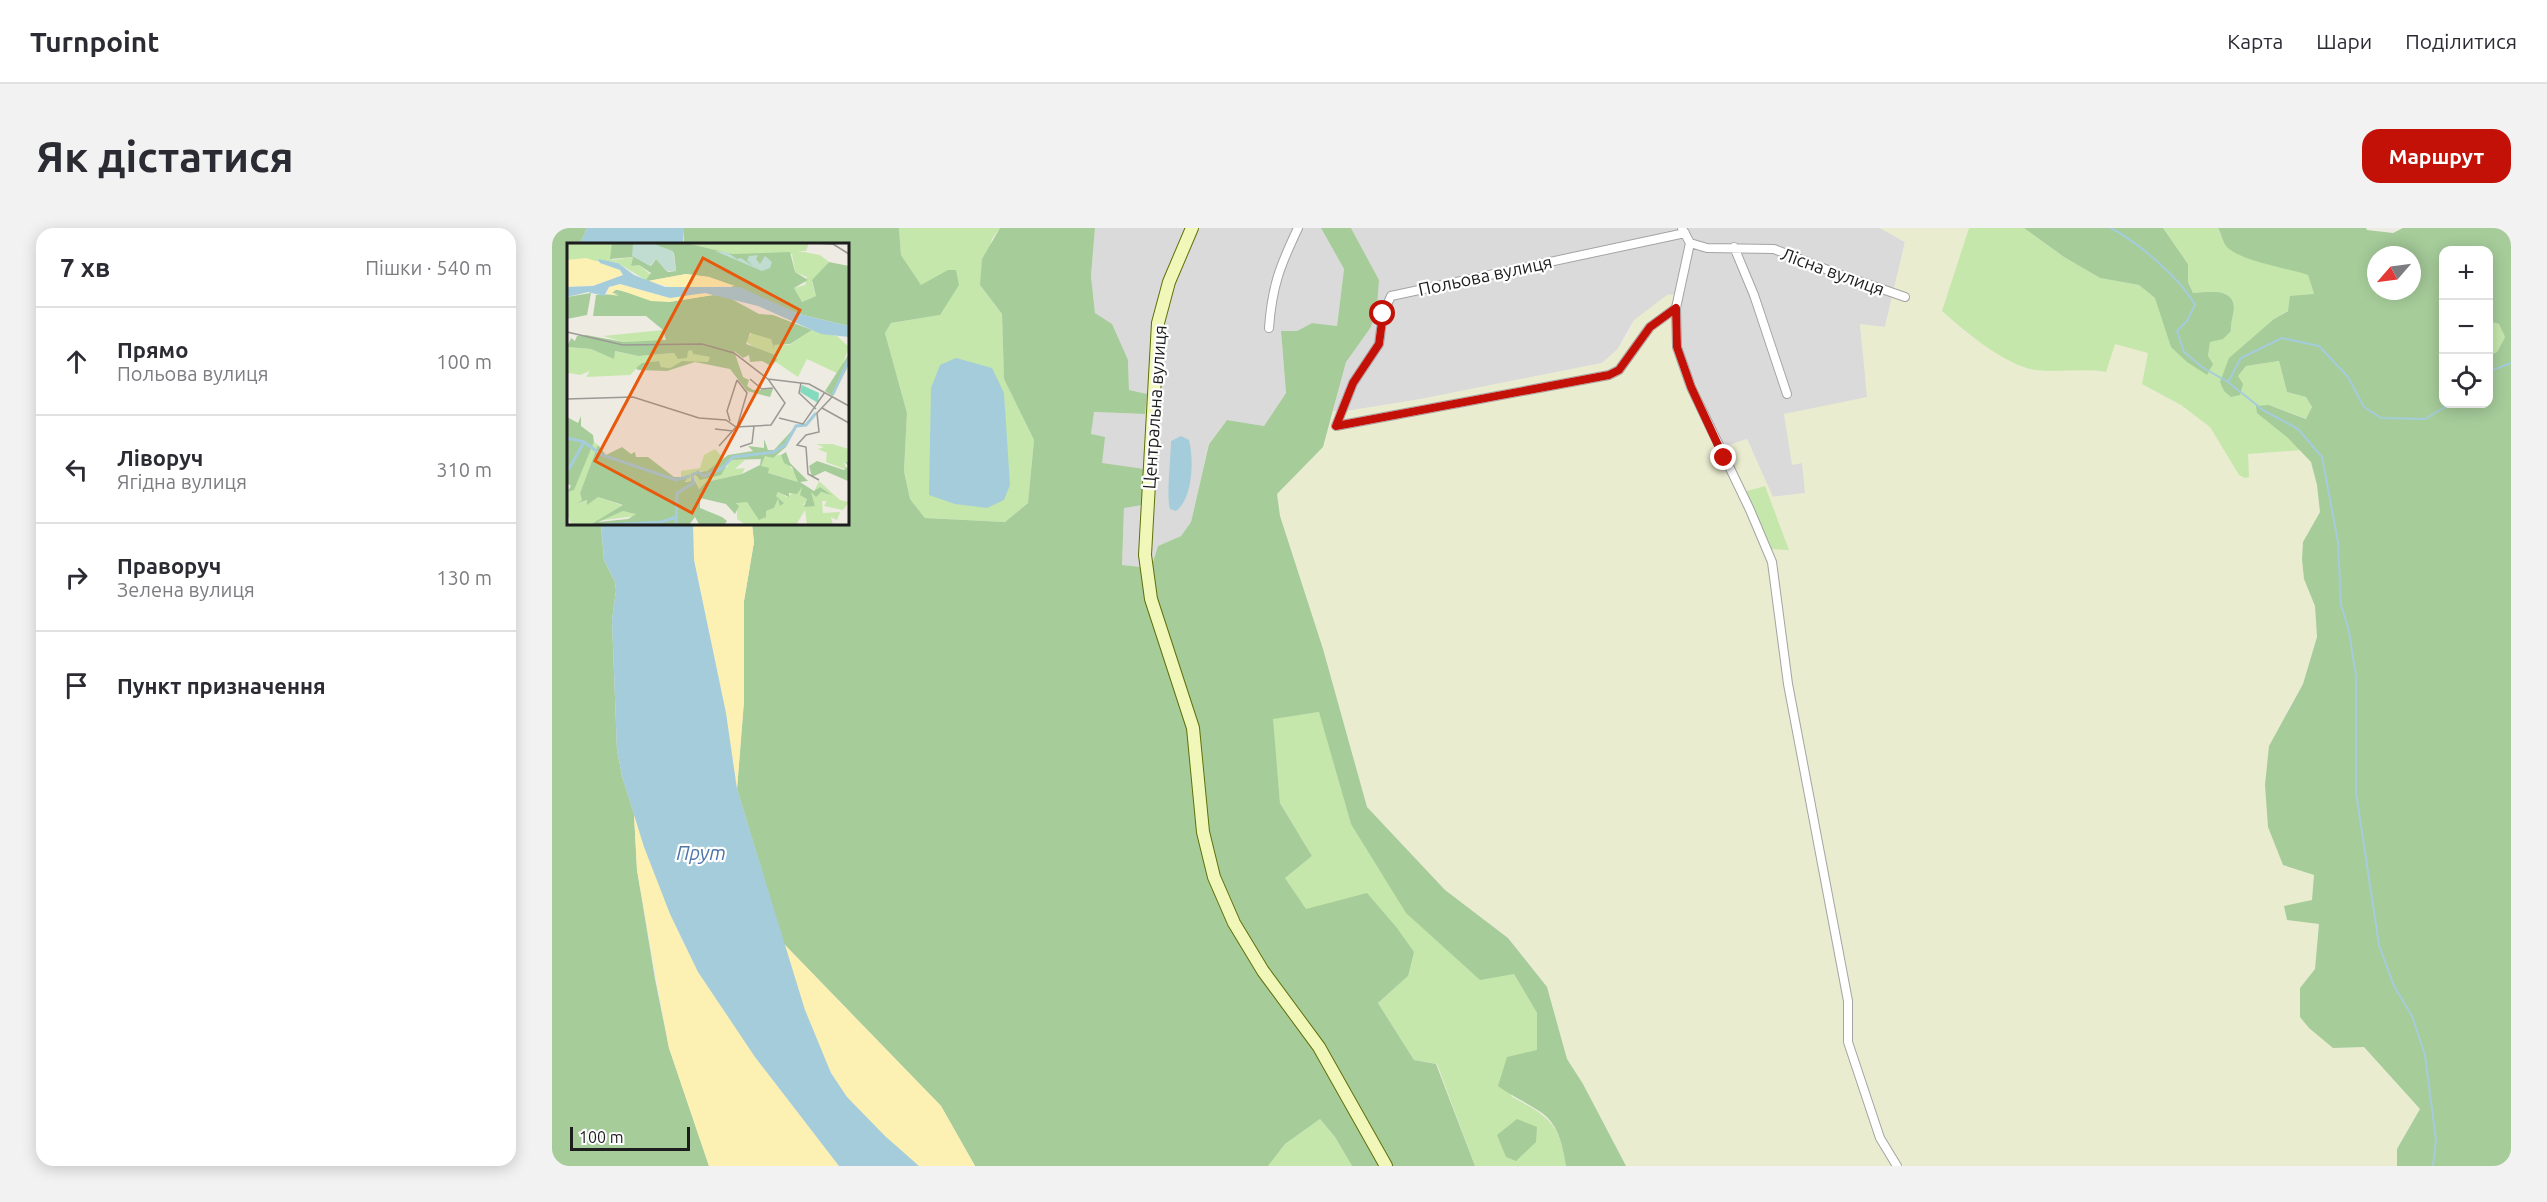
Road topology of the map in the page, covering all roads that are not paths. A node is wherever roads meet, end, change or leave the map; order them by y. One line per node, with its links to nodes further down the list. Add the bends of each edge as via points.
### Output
1 (1192, 228): 10 (main road, Центральна вулиця, via 1169,282 1158,323 1145,555 1151,599 1193,728 1203,832 1214,877 1234,923 1263,971 1319,1047)
2 (1298, 228): 8 (street, via 1281,261)
3 (1684, 230): 4 (street); 7 (street, Польова вулиця, via 1391,296 1383,314 1379,344 1353,383 1336,426 1609,375 1619,370 1650,327)
4 (1690, 243): 5 (street, Лісна вулиця, via 1707,248); 7 (street)
5 (1734, 247): 6 (street, Лісна вулиця, via 1774,249); 9 (street)
6 (1905, 297)
7 (1676, 308): 11 (street, via 1677,347 1691,387 1772,562 1788,684 1848,1001 1848,1042 1880,1137)
8 (1269, 328)
9 (1787, 394)
10 (1386, 1166)
11 (1897, 1166)

